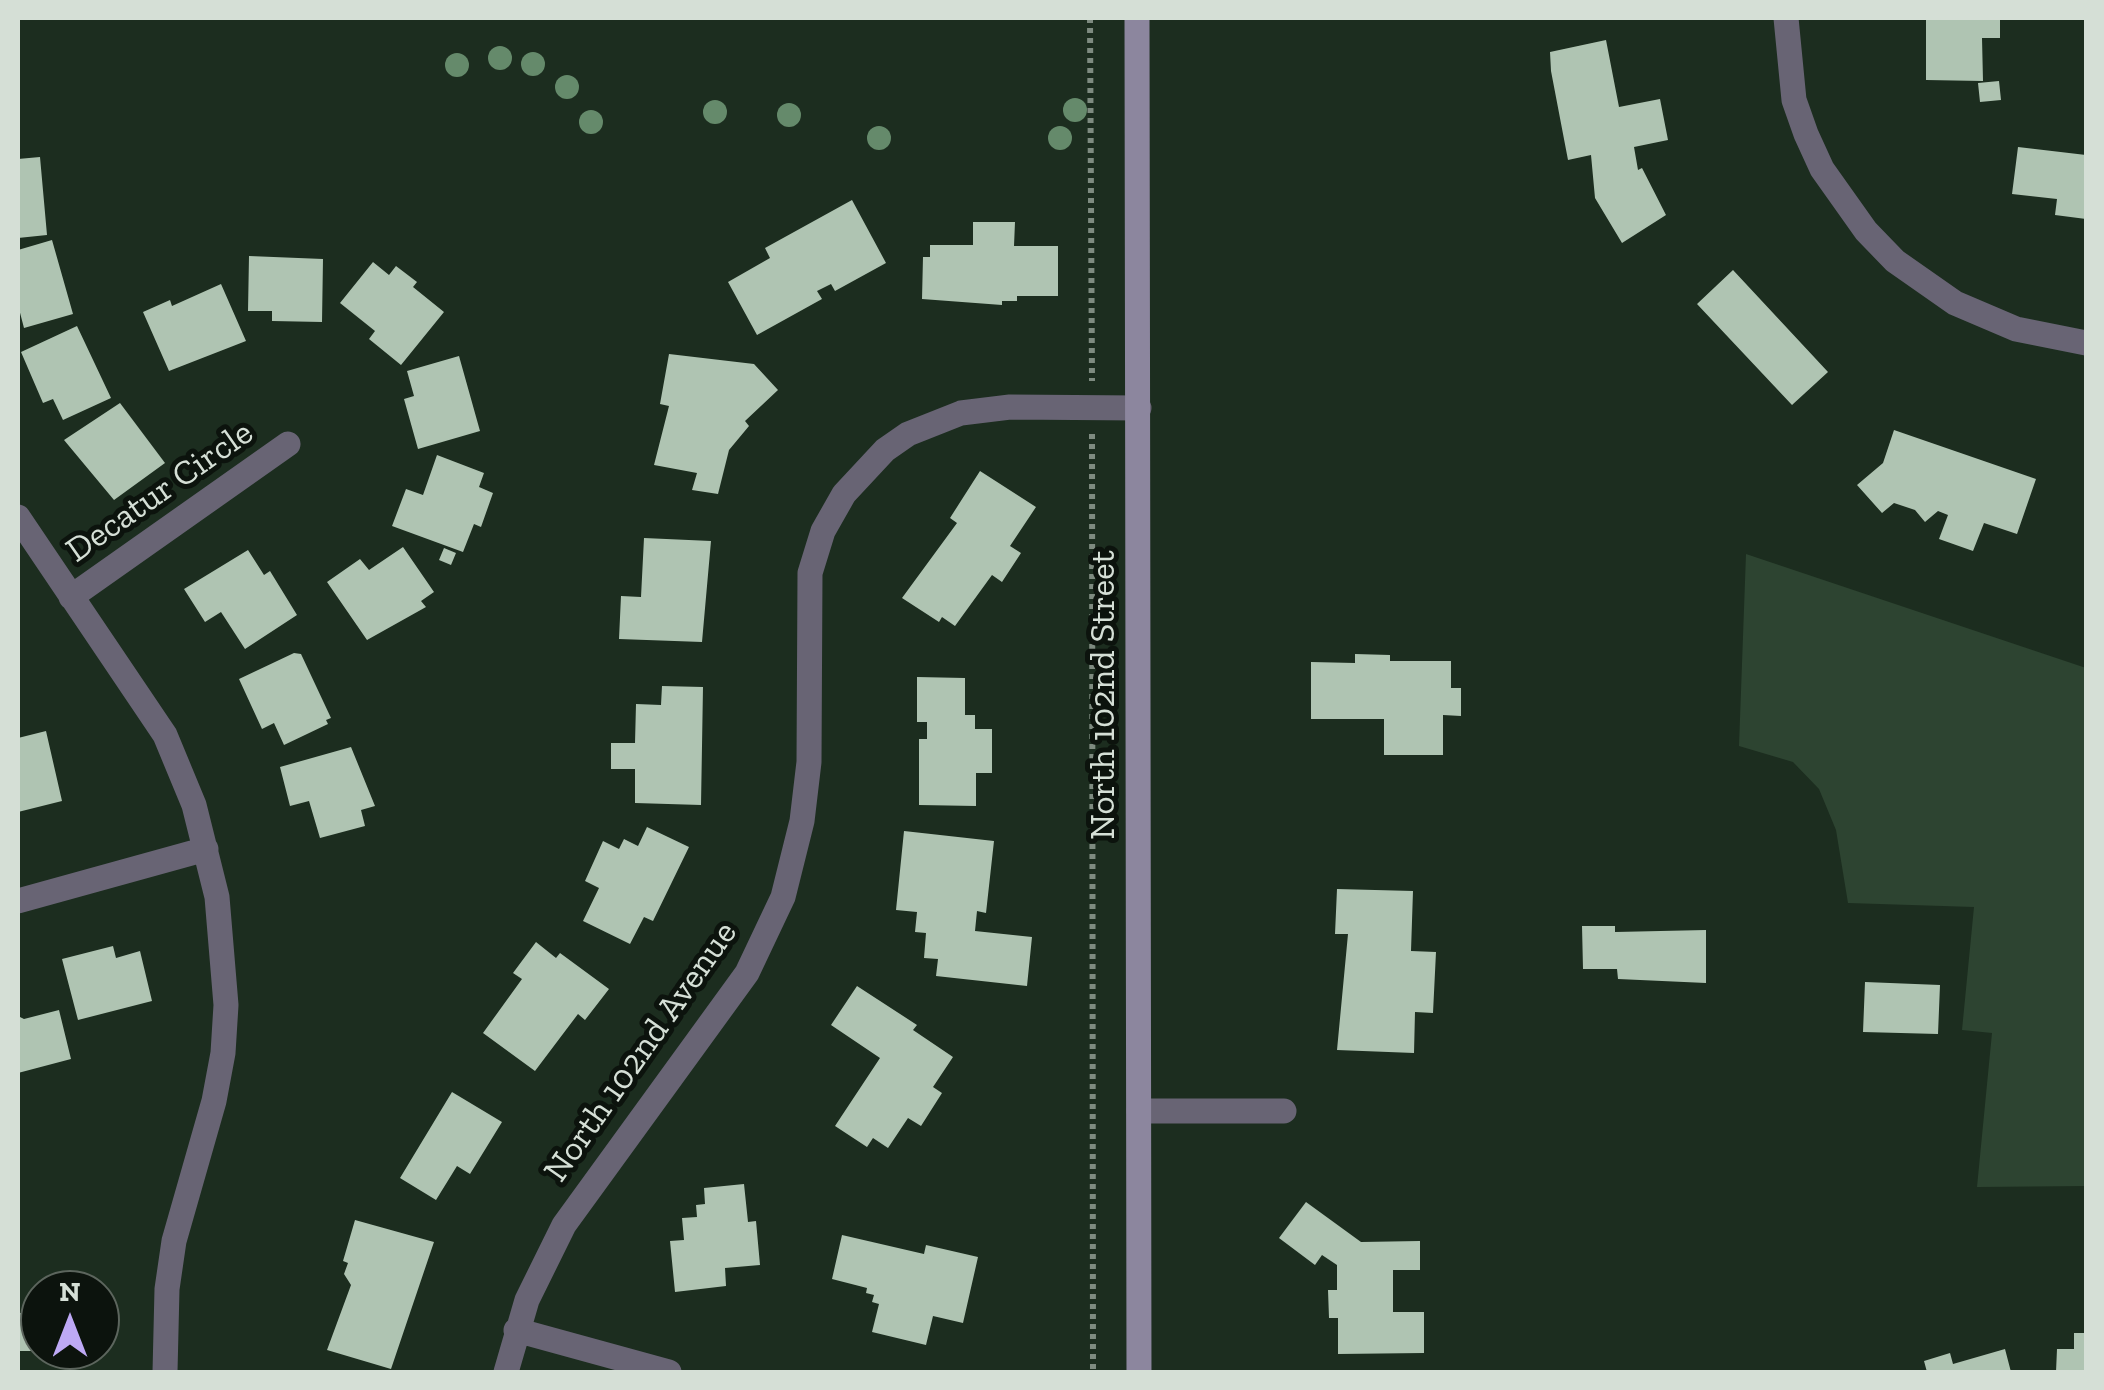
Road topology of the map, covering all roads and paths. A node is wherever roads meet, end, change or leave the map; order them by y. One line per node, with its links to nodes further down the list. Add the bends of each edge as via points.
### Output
1 (1090, 18): 5 (path)
2 (1137, 18): 6 (main road, North 102nd Street)
3 (1786, 18): 4 (street, via 1794,100 1806,134 1866,231 1955,303 2016,329)
4 (2086, 343)
5 (1092, 407): 6 (street, North 102nd Avenue); 14 (street, North 102nd Avenue, via 1010,407 932,422 885,450 833,510 810,572 809,762 783,896 739,984 564,1225); 18 (path)
6 (1138, 408): 12 (main road, North 102nd Street)
7 (288, 444): 9 (street, Decatur Circle)
8 (18, 518): 9 (street)
9 (71, 596): 10 (street, via 164,736)
10 (206, 849): 11 (street); 15 (street, via 224,953 223,1052 174,1241)
11 (18, 900)
12 (1140, 1111): 13 (street); 19 (main road, North 102nd Street)
13 (1284, 1111)
14 (516, 1330): 16 (street, North 102nd Avenue); 17 (street)
15 (165, 1372)
16 (506, 1372)
17 (668, 1372)
18 (1093, 1372)
19 (1140, 1372)

